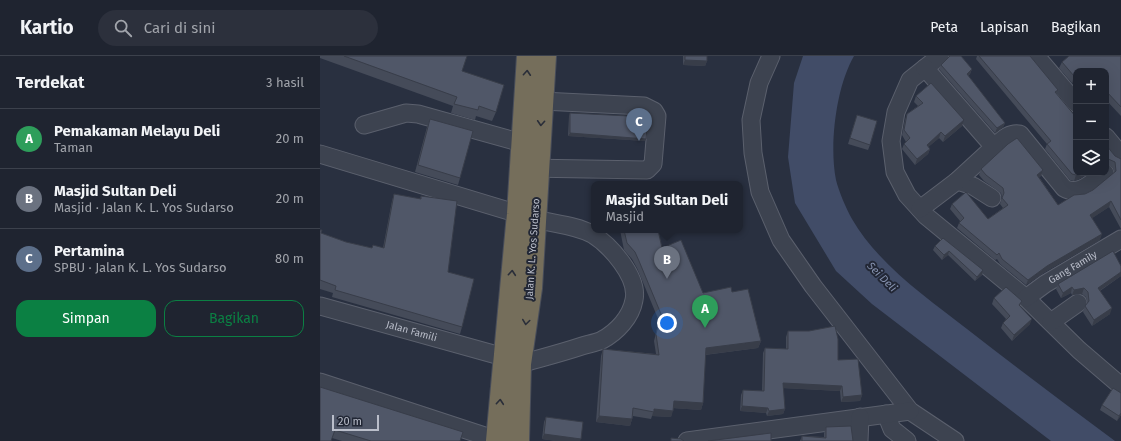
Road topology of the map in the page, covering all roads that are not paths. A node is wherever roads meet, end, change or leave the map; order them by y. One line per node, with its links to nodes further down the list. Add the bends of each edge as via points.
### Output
1 (528, 56): 7 (highway, Jalan K. L. Yos Sudarso, one-way to 1)
2 (545, 56): 7 (highway, Jalan K. L. Yos Sudarso)
3 (771, 56): 31 (street, via 759,83 751,120 753,153 760,192 782,240 813,286)
4 (940, 56): 6 (street)
5 (1036, 56): 8 (street)
6 (925, 68): 12 (street); 21 (street, via 910,80 896,112 891,141 895,172 907,195)
7 (534, 99): 11 (highway, Jalan K. L. Yos Sudarso); 16 (highway, Jalan K. L. Yos Sudarso, one-way to 16); 16 (street, via 644,106 654,111 657,116 653,164 647,170)
8 (1073, 99)
9 (364, 125): 11 (street, via 406,113 418,114)
10 (1109, 140): 14 (street)
11 (522, 143): 16 (highway, Jalan K. L. Yos Sudarso)
12 (994, 146): 18 (street, via 1014,133 1020,134 1069,191 1080,190); 19 (street)
13 (320, 154): 22 (street)
14 (1121, 154)
15 (1121, 162): 17 (street)
16 (529, 168): 22 (highway, Jalan K. L. Yos Sudarso)
17 (1109, 171)
18 (1101, 176)
19 (957, 181): 20 (street, via 973,186); 21 (street)
20 (992, 198)
21 (920, 209): 24 (street)
22 (526, 217): 28 (highway, Jalan K. L. Yos Sudarso, via 531,288); 28 (street, via 590,233 606,243 622,262 632,282 634,300 628,317 617,330 601,340)
23 (1121, 239): 24 (street, Gang Family)
24 (1026, 298): 27 (street)
25 (1078, 303): 27 (street)
26 (320, 306): 28 (street, Jalan Famili)
27 (1050, 322): 30 (street)
28 (512, 361): 35 (highway, Jalan K. L. Yos Sudarso)
29 (320, 382): 35 (street)
30 (1121, 386)
31 (910, 411): 32 (street); 34 (street)
32 (886, 414): 33 (street); 38 (street, via 892,429)
33 (860, 417): 36 (street); 37 (street)
34 (951, 440)
35 (504, 441)
36 (687, 441)
37 (859, 441)
38 (907, 441)

